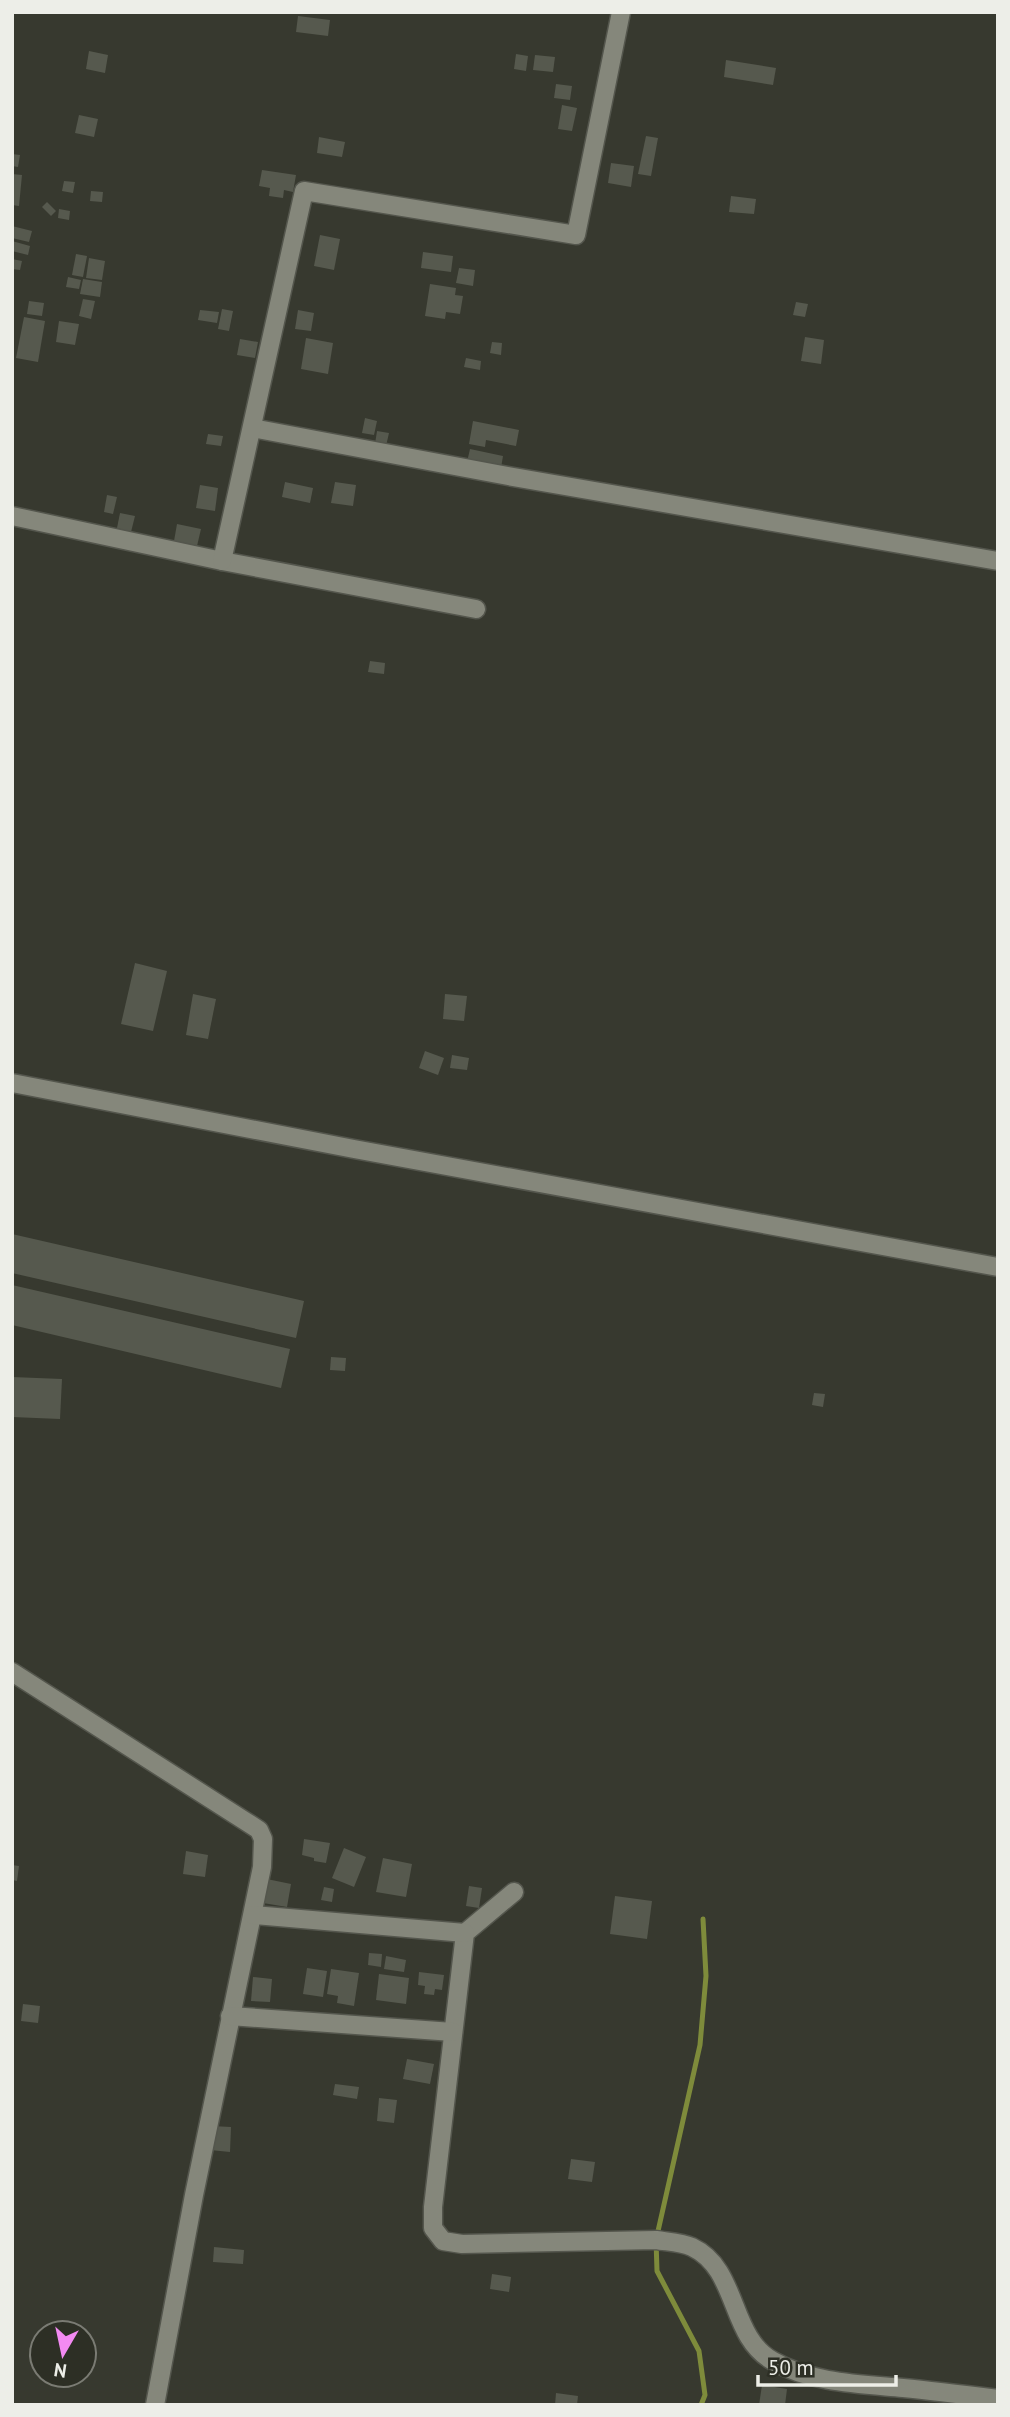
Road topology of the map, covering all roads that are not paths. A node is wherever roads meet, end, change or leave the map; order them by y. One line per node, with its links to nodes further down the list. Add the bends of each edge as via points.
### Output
1 (621, 12): 2 (street, via 576,234 304,191)
2 (252, 428): 4 (street); 5 (street)
3 (12, 516): 4 (street)
4 (222, 561): 6 (street)
5 (998, 561)
6 (476, 609)
7 (12, 1083): 8 (street)
8 (998, 1267)
9 (12, 1672): 11 (street, via 259,1830 264,1851)
10 (514, 1892): 12 (street)
11 (253, 1915): 12 (street); 13 (street)
12 (465, 1933): 14 (street)
13 (230, 2017): 14 (street); 16 (street)
14 (453, 2032): 15 (street, via 433,2207 433,2228 443,2241 678,2243 694,2248 713,2263 751,2343 772,2361 807,2375 844,2382)
15 (998, 2399)
16 (155, 2405)

